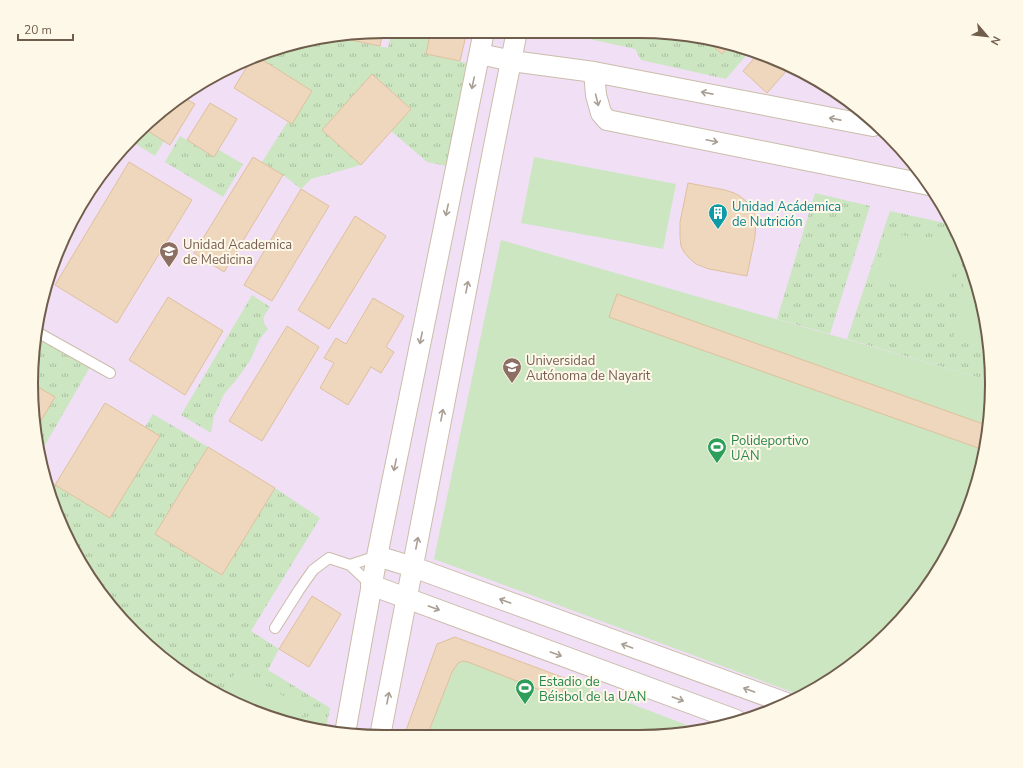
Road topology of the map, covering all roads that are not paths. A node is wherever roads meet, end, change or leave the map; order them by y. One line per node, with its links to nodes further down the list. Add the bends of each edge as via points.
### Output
1 (483, 38): 3 (street)
2 (516, 38): 4 (street)
3 (480, 54): 4 (street); 10 (street, one-way to 10)
4 (512, 61): 5 (street); 12 (street, one-way to 4)
5 (594, 72): 6 (street, one-way to 5); 7 (street, one-way to 7, via 596,95 601,113 607,120)
6 (868, 125)
7 (921, 183)
8 (42, 335): 9 (lane)
9 (110, 373)
10 (376, 556): 11 (lane); 12 (street); 13 (street)
11 (350, 565): 13 (lane); 15 (lane, via 329,558 313,570)
12 (413, 568): 14 (street); 16 (street, one-way to 12)
13 (371, 585): 14 (street); 18 (street)
14 (407, 598): 17 (street, one-way to 17); 19 (street, one-way to 14)
15 (275, 628)
16 (772, 704)
17 (730, 718)
18 (346, 728)
19 (381, 730)

